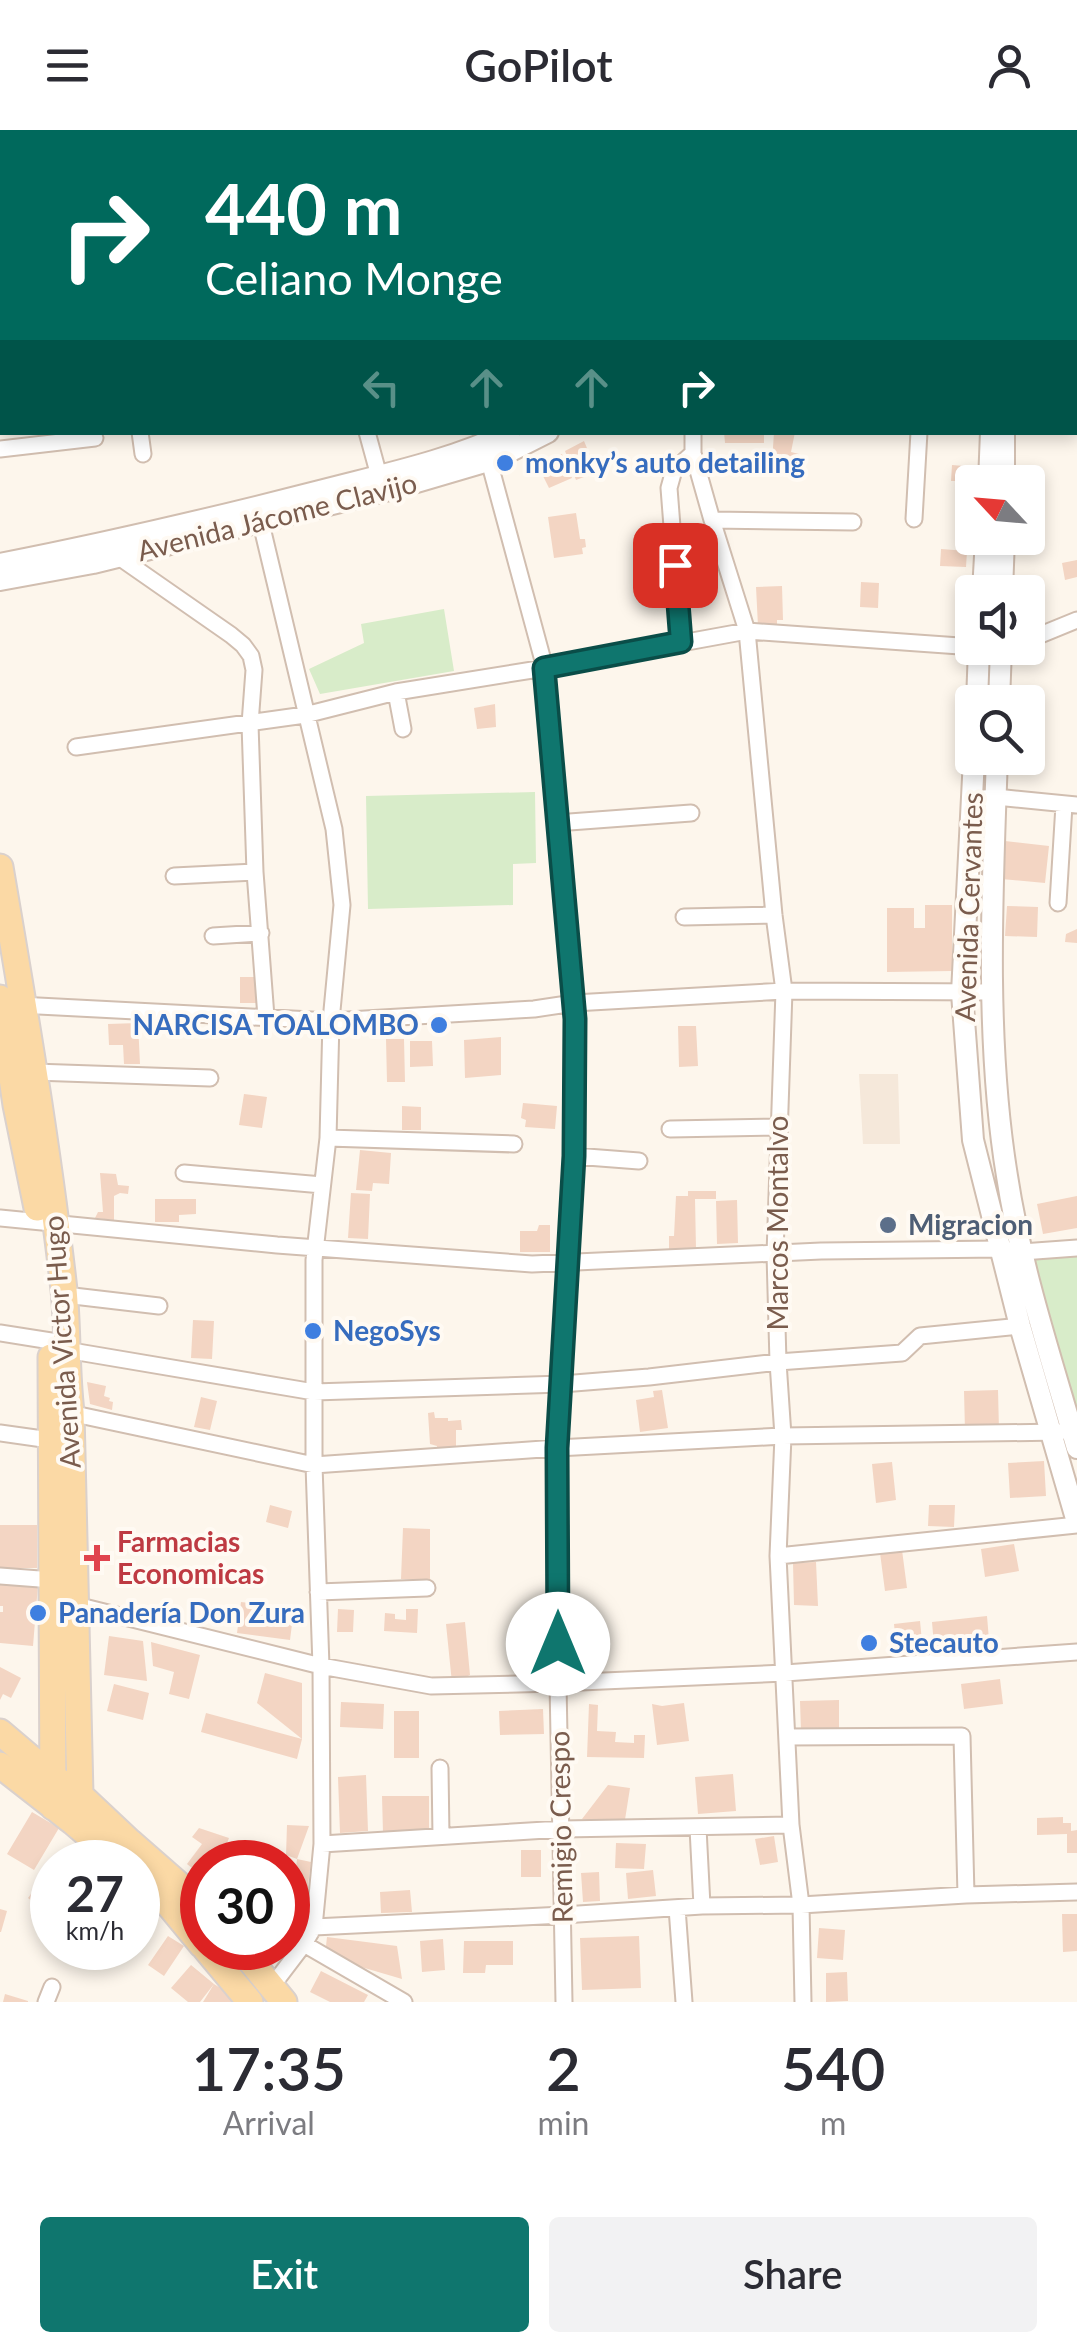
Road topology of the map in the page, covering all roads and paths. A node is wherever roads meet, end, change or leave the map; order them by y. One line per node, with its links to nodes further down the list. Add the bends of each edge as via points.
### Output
1 (140, 435): 13 (street)
2 (369, 435): 17 (street)
3 (504, 435): 17 (street, Avenida Jácome Clavijo, via 438,462)
4 (542, 435): 14 (street, Avenida Jácome Clavijo)
5 (682, 435): 12 (street, Marcos Montalvo)
6 (693, 435): 12 (street, Marcos Montalvo)
7 (919, 435): 19 (street)
8 (991, 435): 15 (street)
9 (1004, 435): 16 (street)
10 (95, 438): 11 (street)
11 (0, 449)
12 (693, 453): 20 (street, Marcos Montalvo); 28 (street, via 674,470 668,488)
13 (143, 454)
14 (490, 461): 18 (street, Avenida Jácome Clavijo); 30 (street, Remigio Crespo)
15 (989, 465)
16 (1004, 465)
17 (379, 476): 18 (street, Avenida Jácome Clavijo)
18 (259, 515): 22 (street, Avenida Jácome Clavijo); 23 (street, Avenida Jácome Clavijo); 32 (street)
19 (914, 519)
20 (712, 520): 21 (street); 26 (street, Marcos Montalvo)
21 (853, 522)
22 (119, 557): 24 (street, Avenida Jácome Clavijo); 33 (street, via 244,645 254,670)
23 (0, 564)
24 (0, 580)
25 (1077, 620): 27 (street)
26 (748, 631): 28 (street); 29 (street); 47 (street, Marcos Montalvo)
27 (1045, 633)
28 (681, 642): 30 (street)
29 (955, 646)
30 (544, 668): 31 (street); 42 (street, Remigio Crespo)
31 (396, 692): 32 (street); 34 (street)
32 (306, 715): 33 (street); 57 (street, via 339,858 342,904)
33 (250, 724): 35 (street); 44 (street)
34 (404, 729)
35 (76, 747)
36 (973, 775): 39 (street, Avenida Cervantes)
37 (997, 775): 38 (street, Avenida Cervantes)
38 (996, 797): 39 (street); 40 (street); 52 (street, Avenida Cervantes)
39 (972, 799): 53 (street, Avenida Cervantes)
40 (1070, 805): 46 (street)
41 (691, 813): 42 (street)
42 (556, 824): 55 (street, Remigio Crespo)
43 (0, 867): 54 (main road, Avenida Victor Hugo)
44 (255, 872): 45 (street); 49 (street)
45 (174, 876)
46 (1058, 903)
47 (774, 915): 48 (street); 51 (street, Marcos Montalvo)
48 (684, 917)
49 (261, 934): 50 (street); 56 (street)
50 (213, 936)
51 (784, 991): 53 (street); 55 (street); 61 (street, Marcos Montalvo)
52 (993, 992): 53 (street); 73 (street, Avenida Cervantes)
53 (962, 993): 73 (street, Avenida Cervantes, via 973,1140)
54 (6, 1002): 56 (street); 58 (main road, Avenida Victor Hugo); 60 (main road, Avenida Victor Hugo)
55 (574, 1003): 57 (street); 65 (street, Remigio Crespo)
56 (266, 1017): 57 (street)
57 (331, 1021): 63 (street)
58 (34, 1072): 59 (street); 70 (main road, Avenida Victor Hugo)
59 (210, 1078)
60 (8, 1104): 70 (main road, Avenida Victor Hugo)
61 (778, 1127): 62 (street); 74 (street, Marcos Montalvo)
62 (670, 1128)
63 (328, 1138): 64 (street); 68 (street)
64 (514, 1144)
65 (574, 1156): 66 (street); 75 (street, Remigio Crespo)
66 (639, 1160)
67 (184, 1174): 68 (street)
68 (322, 1185): 71 (street)
69 (0, 1218): 70 (street)
70 (48, 1222): 71 (street); 76 (main road, Avenida Victor Hugo); 80 (main road, Avenida Victor Hugo)
71 (315, 1247): 75 (street); 83 (street)
72 (1077, 1248): 73 (street)
73 (1011, 1251): 74 (street); 78 (street, Avenida Cervantes); 87 (street, Avenida Cervantes)
74 (775, 1254): 75 (street); 81 (street, Marcos Montalvo)
75 (567, 1263): 82 (street, Remigio Crespo)
76 (64, 1295): 77 (street); 80 (main road, Avenida Victor Hugo)
77 (159, 1306)
78 (1020, 1326): 81 (street, via 920,1336 902,1353); 87 (street, Avenida Cervantes)
79 (0, 1333): 80 (street)
80 (58, 1345): 83 (street); 84 (main road, Avenida Victor Hugo)
81 (778, 1362): 82 (street); 86 (street, Marcos Montalvo)
82 (562, 1384): 83 (street); 89 (street, Remigio Crespo)
83 (314, 1392): 90 (street)
84 (61, 1411): 88 (main road, Avenida Victor Hugo); 90 (street); 96 (main road, Avenida Victor Hugo)
85 (0, 1433): 88 (street)
86 (783, 1436): 87 (street); 89 (street); 92 (street, Marcos Montalvo)
87 (1067, 1437): 91 (street, Avenida Cervantes)
88 (50, 1440): 96 (main road, Avenida Victor Hugo)
89 (557, 1448): 90 (street); 100 (street, Remigio Crespo)
90 (314, 1466): 95 (street)
91 (1077, 1523): 92 (street)
92 (778, 1556): 99 (street, Marcos Montalvo)
93 (0, 1576): 96 (street)
94 (427, 1588): 95 (street)
95 (318, 1592): 98 (street)
96 (60, 1595): 98 (street); 105 (main road, Avenida Victor Hugo); 106 (main road, Avenida Victor Hugo)
97 (1077, 1652): 99 (street)
98 (321, 1666): 100 (street, via 431,1686); 113 (street)
99 (785, 1673): 100 (street); 102 (street, Marcos Montalvo)
100 (558, 1684): 110 (street, Remigio Crespo)
101 (0, 1732): 105 (main road)
102 (788, 1737): 108 (street, Marcos Montalvo); 116 (street, via 962,1736)
103 (0, 1766): 107 (main road)
104 (440, 1768): 111 (street)
105 (53, 1776): 106 (main road); 107 (main road, Avenida Victor Hugo)
106 (80, 1795): 107 (main road, Avenida Victor Hugo); 114 (main road)
107 (62, 1813): 112 (main road)
108 (791, 1824): 109 (street); 118 (street, Marcos Montalvo)
109 (698, 1828): 110 (street); 119 (street)
110 (562, 1829): 111 (street); 121 (street, Remigio Crespo)
111 (441, 1836): 113 (street)
112 (94, 1840)
113 (322, 1844): 123 (street)
114 (180, 1885)
115 (1077, 1892): 116 (street)
116 (966, 1895): 118 (street)
117 (160, 1896): 122 (main road)
118 (801, 1905): 119 (street); 134 (street, Marcos Montalvo)
119 (702, 1906): 120 (street)
120 (677, 1908): 121 (street); 133 (street)
121 (563, 1916): 123 (street); 132 (street, Remigio Crespo)
122 (180, 1918)
123 (314, 1927): 124 (street)
124 (310, 1934)
125 (310, 1947): 131 (street)
126 (224, 1970): 130 (main road)
127 (258, 1970): 129 (main road)
128 (290, 1970): 129 (street)
129 (278, 1994)
130 (250, 2002)
131 (404, 2002)
132 (564, 2002)
133 (684, 2002)
134 (803, 2002)

